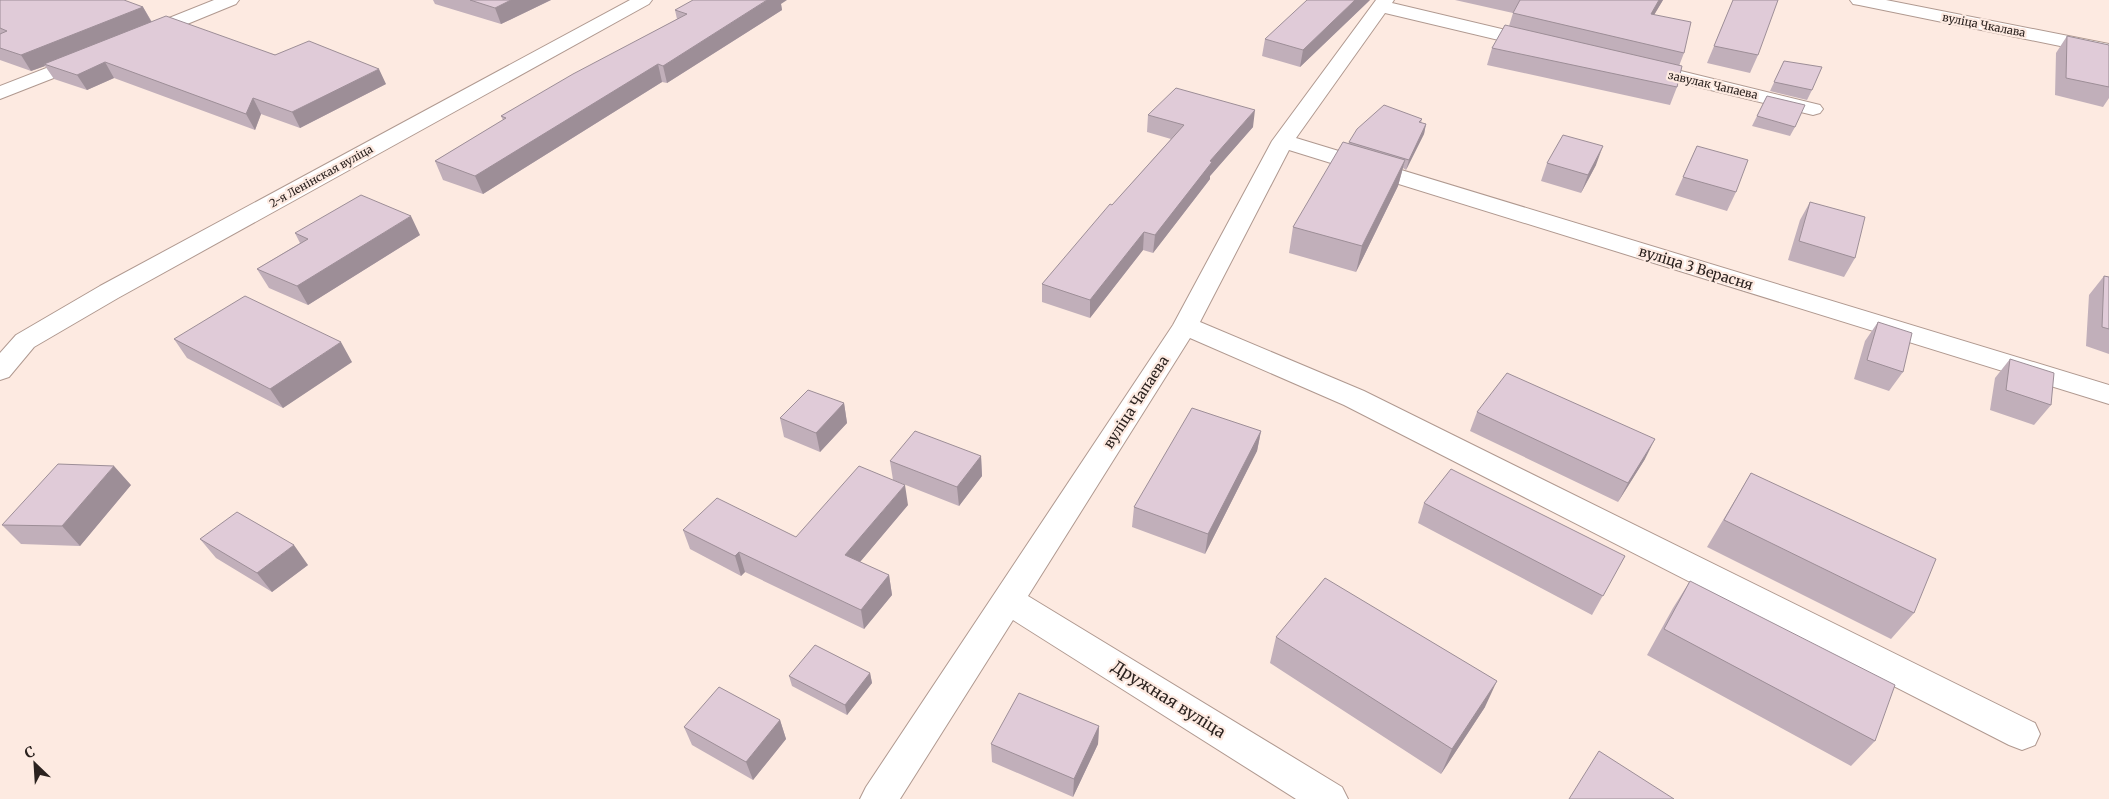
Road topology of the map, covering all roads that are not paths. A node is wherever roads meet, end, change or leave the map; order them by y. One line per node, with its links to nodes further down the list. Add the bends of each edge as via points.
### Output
1 (230, 0): 5 (street)
2 (643, 0): 14 (street, 2-я Ленінская вуліца)
3 (1859, 0): 7 (street, вуліца Чкалава)
4 (1383, 3): 6 (street); 12 (street, вуліца Чапаева)
5 (129, 41)
6 (1553, 47)
7 (2109, 50)
8 (101, 52): 10 (street)
9 (1630, 65): 11 (street, завулак Чапаева)
10 (0, 93)
11 (1813, 109)
12 (1283, 141): 13 (street, вуліца Чапаева); 17 (street, вуліца 3 Верасня)
13 (1185, 326): 18 (street, вуліца Чапаева); 19 (street, via 1354,398)
14 (25, 341): 15 (street, 2-я Ленінская вуліца); 16 (street)
15 (0, 352)
16 (0, 371)
17 (2109, 395)
18 (1008, 600): 20 (street, вуліца Чапаева); 21 (street, Дружная вуліца)
19 (2022, 734)
20 (879, 799)
21 (1329, 799)

